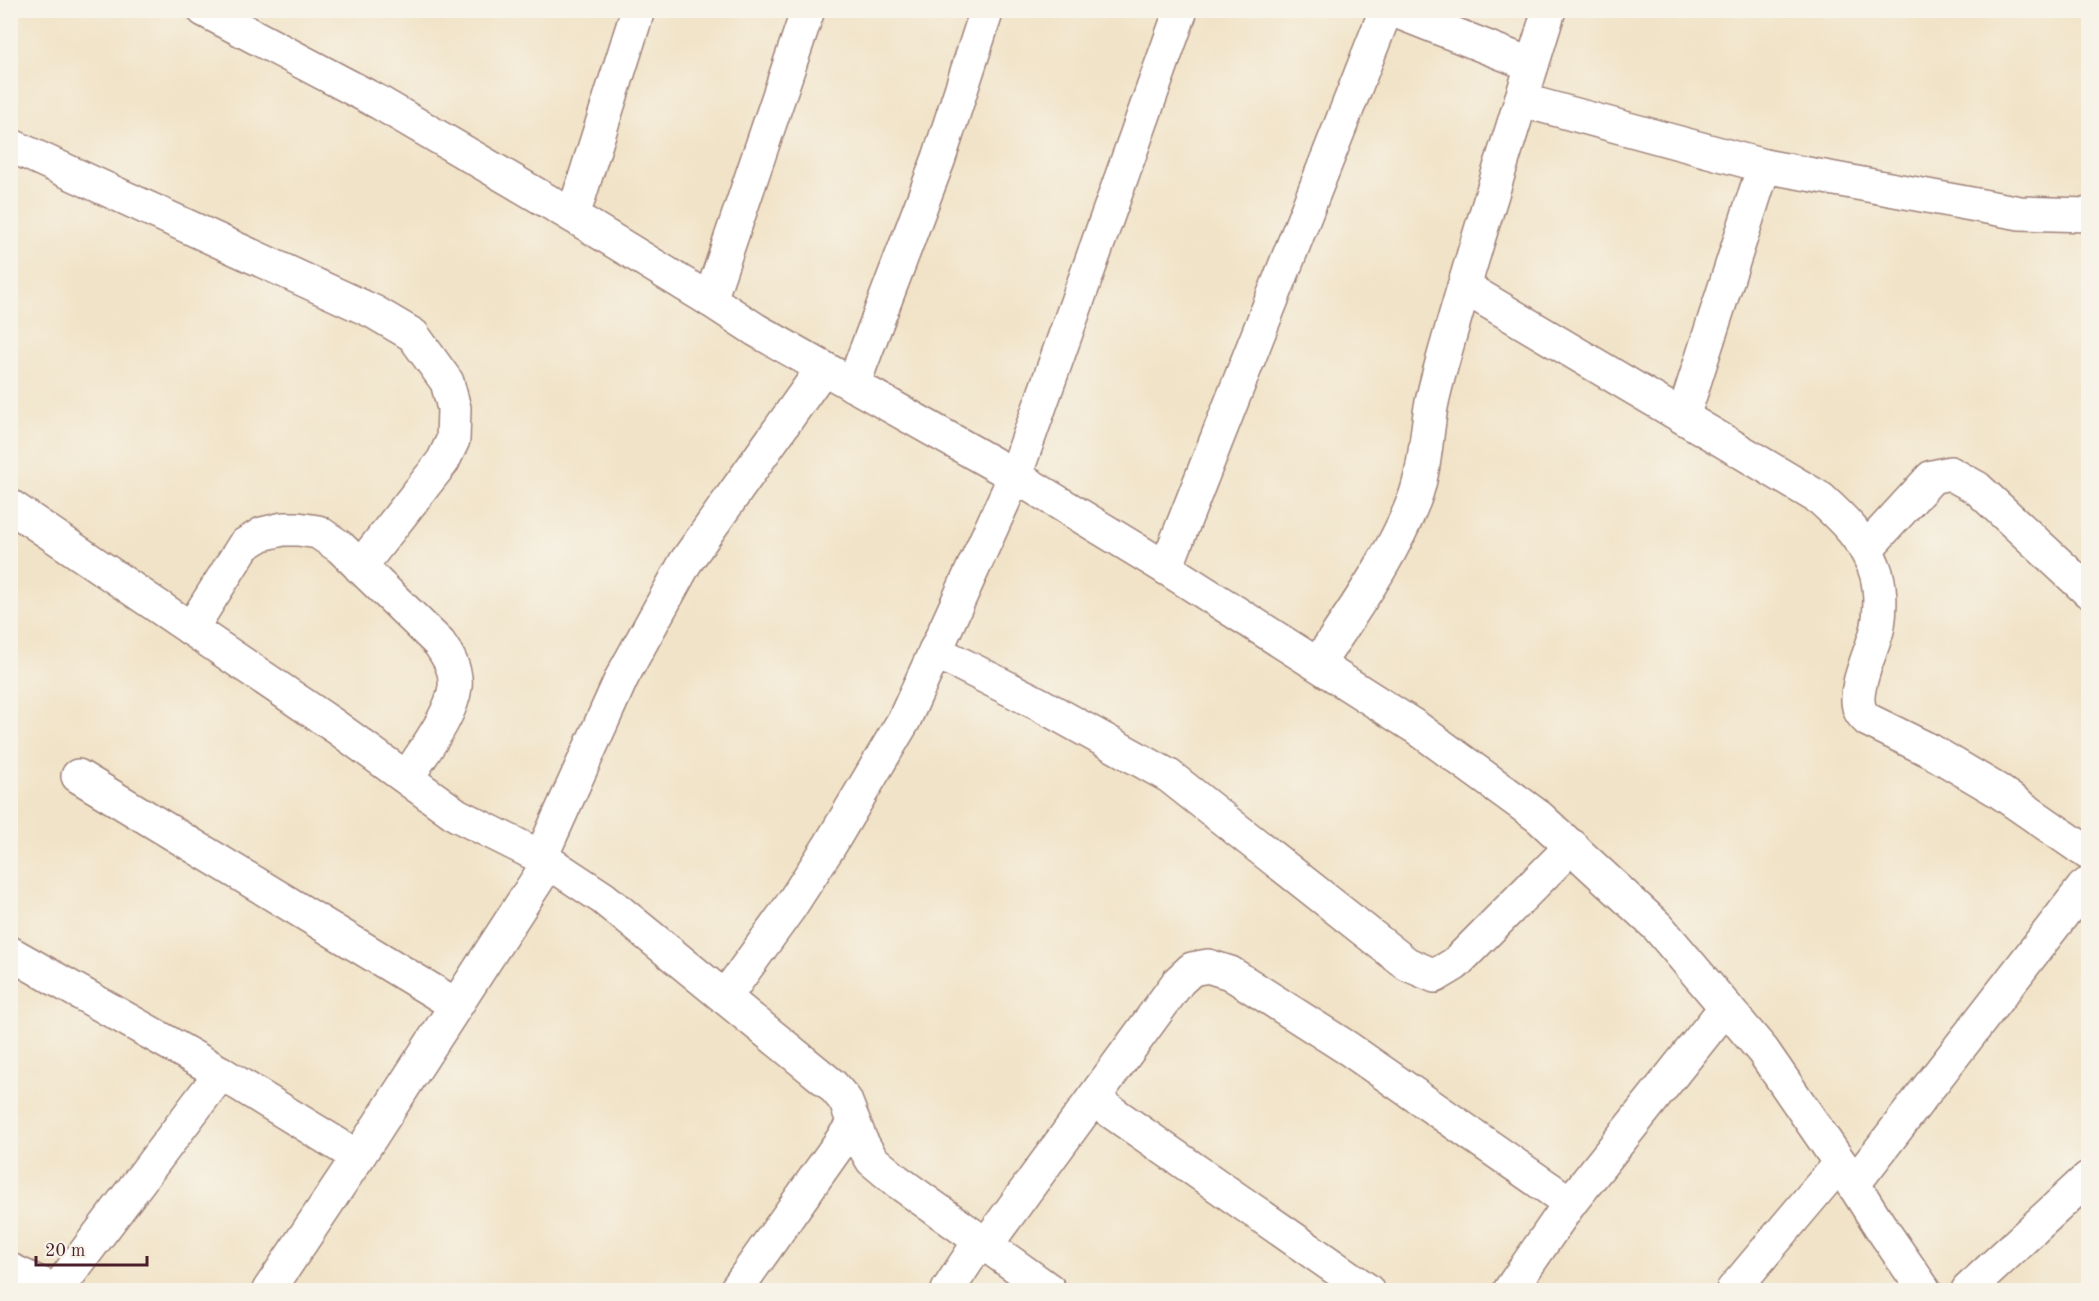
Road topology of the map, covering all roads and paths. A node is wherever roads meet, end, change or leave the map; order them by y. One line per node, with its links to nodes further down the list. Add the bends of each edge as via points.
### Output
1 (204, 10): 9 (street)
2 (638, 10): 15 (street)
3 (808, 10): 17 (street)
4 (987, 10): 19 (street, via 939,158)
5 (1181, 10): 21 (street)
6 (1386, 10): 25 (street)
7 (1393, 10): 10 (street)
8 (1549, 10): 10 (street)
9 (247, 21): 15 (street)
10 (1532, 65): 11 (street)
11 (1521, 100): 13 (street); 16 (street)
12 (10, 145): 24 (street, via 374,312 413,335 447,382 454,408 453,440 443,461)
13 (1764, 166): 14 (street, via 2020,213); 20 (street)
14 (2088, 215)
15 (573, 216): 17 (street)
16 (1464, 287): 20 (street); 29 (street, via 1432,406 1415,498 1363,596)
17 (710, 300): 18 (street)
18 (823, 369): 19 (street); 34 (street, via 685,563 622,677)
19 (853, 385): 21 (street)
20 (1683, 417): 23 (street, via 1821,499 1851,527)
21 (1015, 476): 25 (street); 28 (street)
22 (10, 506): 27 (street)
23 (1866, 549): 26 (street, via 1932,477 1950,473 1977,488); 33 (street, via 1875,568 1880,597 1878,627 1857,696 1862,715 1997,790)
24 (360, 567): 27 (street, via 318,532 283,529 262,534 244,545); 31 (street, via 451,660 456,685 449,708)
25 (1166, 568): 29 (street)
26 (2088, 591)
27 (191, 629): 31 (street)
28 (935, 651): 32 (street, via 1169,776 1407,964 1435,976 1455,964); 37 (street, via 904,720 830,845)
29 (1318, 664): 32 (street, via 1426,735 1539,817)
30 (78, 776): 38 (street)
31 (406, 778): 34 (street, via 457,815)
32 (1572, 846): 39 (street, via 1658,927)
33 (2088, 853)
34 (545, 860): 37 (street, via 603,898); 38 (street)
35 (2088, 884): 44 (street)
36 (10, 952): 40 (street)
37 (725, 997): 42 (street, via 832,1085 845,1100)
38 (456, 1005): 43 (street)
39 (1726, 1007): 44 (street, via 1763,1051); 46 (street)
40 (221, 1073): 43 (street); 49 (street)
41 (1093, 1099): 46 (street, via 1179,981 1192,969 1208,966 1230,973 1349,1049); 47 (street); 54 (street)
42 (854, 1123): 47 (street, via 872,1160); 51 (street)
43 (358, 1157): 50 (street)
44 (1846, 1174): 56 (street); 57 (street)
45 (2088, 1178): 58 (street)
46 (1570, 1203): 55 (street)
47 (983, 1243): 52 (street); 53 (street)
48 (10, 1270): 49 (street)
49 (63, 1288)
50 (269, 1290)
51 (736, 1290)
52 (948, 1290)
53 (1049, 1290)
54 (1367, 1290)
55 (1510, 1290)
56 (1733, 1290)
57 (1924, 1290)
58 (1968, 1290)

